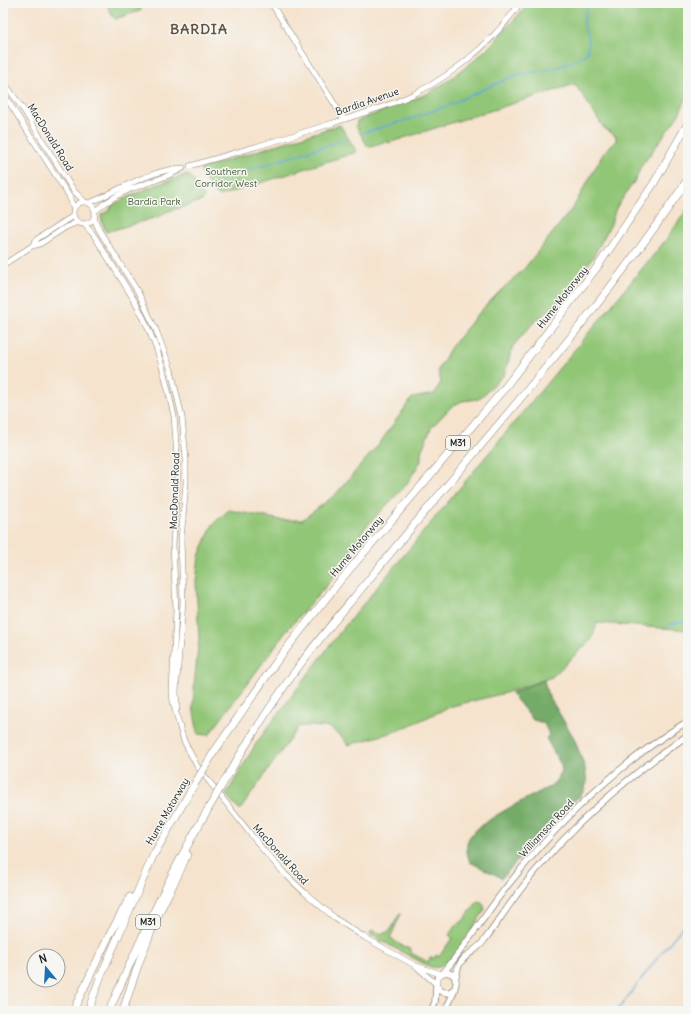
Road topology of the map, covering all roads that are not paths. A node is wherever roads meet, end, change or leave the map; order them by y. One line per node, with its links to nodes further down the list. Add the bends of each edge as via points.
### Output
1 (271, 3): 5 (street)
2 (520, 3): 5 (street, Bardia Avenue, via 500,29 444,77 397,101)
3 (3, 81): 9 (street, MacDonald Road, via 70,185)
4 (3, 93): 10 (street, MacDonald Road, via 69,196)
5 (344, 119): 7 (street, Bardia Avenue)
6 (688, 123): 22 (highway, Hume Motorway / M31, bridge, via 654,183 598,266 503,390 339,582 279,658 214,752)
7 (190, 166)
8 (688, 179): 21 (highway, M31, bridge, via 639,251 554,359 300,665 252,735)
9 (87, 202): 10 (street, via 78,204); 11 (street); 11 (street, via 100,199 142,179 174,168 183,168 175,174 122,193)
10 (74, 209): 12 (street)
11 (95, 211): 13 (street)
12 (73, 216): 14 (street); 16 (street, via 37,239)
13 (94, 218): 15 (street); 18 (street, MacDonald Road, via 138,292 156,330 171,370 182,417 186,483 181,539 183,602)
14 (78, 222): 15 (street); 16 (street)
15 (84, 224): 18 (street, MacDonald Road, via 106,253 145,321 164,373 174,416 178,470 173,544 176,610 172,691)
16 (32, 246): 17 (street)
17 (3, 265)
18 (176, 714): 23 (street, MacDonald Road, via 184,741 197,766 285,874 336,919)
19 (688, 721): 24 (main road, Williamson Road, via 648,747 609,778 566,818 506,887 454,962)
20 (688, 735): 25 (main road, Williamson Road, via 623,784 587,815 557,846 517,894 480,946 460,962)
21 (193, 835): 30 (highway, M31, via 166,885); 31 (highway, via 183,866 142,954)
22 (153, 856): 28 (highway, via 107,940); 29 (highway, Hume Motorway / M31)
23 (416, 966): 24 (street, MacDonald Road); 26 (street, MacDonald Road)
24 (442, 973): 25 (main road, via 451,974); 26 (main road, via 437,978)
25 (456, 980): 27 (main road)
26 (436, 985): 27 (main road, via 444,992); 32 (main road, via 435,1002)
27 (454, 989): 33 (main road)
28 (73, 1011)
29 (88, 1011)
30 (109, 1011)
31 (123, 1011)
32 (431, 1011)
33 (445, 1011)

